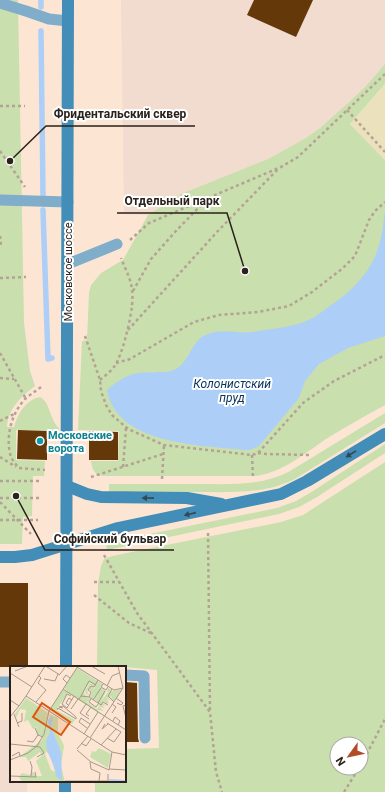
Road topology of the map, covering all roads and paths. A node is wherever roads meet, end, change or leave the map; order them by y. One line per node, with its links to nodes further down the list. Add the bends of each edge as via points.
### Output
1 (68, 0): 3 (main road, Московское шоссе)
2 (0, 3): 3 (lane, via 48,20)
3 (68, 21): 14 (main road, Московское шоссе)
4 (385, 74): 7 (path)
5 (0, 106): 6 (path)
6 (25, 106)
7 (347, 110): 9 (path); 10 (path, via 298,157)
8 (0, 151): 11 (path)
9 (385, 152)
10 (281, 167): 12 (path); 23 (path, via 217,232)
11 (25, 188)
12 (209, 197): 17 (path, via 149,223 130,240); 22 (path, via 151,259)
13 (0, 200): 14 (lane)
14 (68, 202): 19 (main road, Московское шоссе)
15 (385, 202): 27 (path, via 374,211 355,256 312,292 288,306 258,312 219,315 194,322 130,359)
16 (0, 236): 18 (path)
17 (116, 244): 19 (lane); 22 (path)
18 (0, 246)
19 (68, 264): 51 (main road, Московское шоссе)
20 (26, 277): 21 (path)
21 (0, 278)
22 (133, 291): 23 (path)
23 (127, 331): 27 (path)
24 (84, 336): 30 (path)
25 (0, 352): 29 (path)
26 (385, 355): 38 (path, via 334,381 303,402)
27 (116, 363): 30 (path)
28 (0, 378): 29 (path)
29 (14, 379): 32 (path)
30 (100, 380): 35 (path, via 106,405)
31 (42, 387): 32 (path)
32 (26, 399): 33 (path)
33 (14, 414): 34 (path); 44 (path, via 9,444 12,458)
34 (0, 420)
35 (126, 427): 37 (path); 43 (path)
36 (385, 434): 55 (main road, one-way to 55, via 281,494)
37 (164, 445): 39 (path); 40 (path)
38 (258, 453): 40 (path); 41 (path)
39 (163, 454): 43 (path); 47 (path)
40 (252, 455): 48 (path)
41 (309, 455)
42 (0, 457): 44 (path)
43 (123, 467): 46 (path)
44 (19, 468): 45 (path)
45 (45, 470)
46 (91, 477)
47 (162, 479)
48 (253, 479)
49 (0, 481): 50 (path)
50 (42, 481)
51 (67, 486): 55 (main road, one-way to 51, via 187,498 101,497); 61 (main road, Московское шоссе)
52 (0, 498): 53 (path)
53 (41, 498)
54 (0, 502): 57 (path)
55 (228, 505): 61 (main road, one-way to 61, via 118,528)
56 (0, 520): 57 (path)
57 (18, 520): 58 (path); 60 (path)
58 (38, 520)
59 (208, 533): 70 (path)
60 (32, 534)
61 (67, 544): 63 (main road, via 32,555); 68 (main road, Московское шоссе)
62 (104, 555): 65 (path)
63 (0, 557)
64 (94, 582): 65 (path)
65 (120, 582): 67 (path, via 137,613)
66 (94, 595): 67 (path, via 129,623)
67 (152, 633): 70 (path)
68 (66, 666)
69 (126, 675): 72 (lane, via 144,676)
70 (210, 712): 75 (path, via 216,772)
71 (385, 719): 73 (path)
72 (145, 738)
73 (369, 750)
74 (354, 776): 76 (path)
75 (222, 792)
76 (344, 792)

